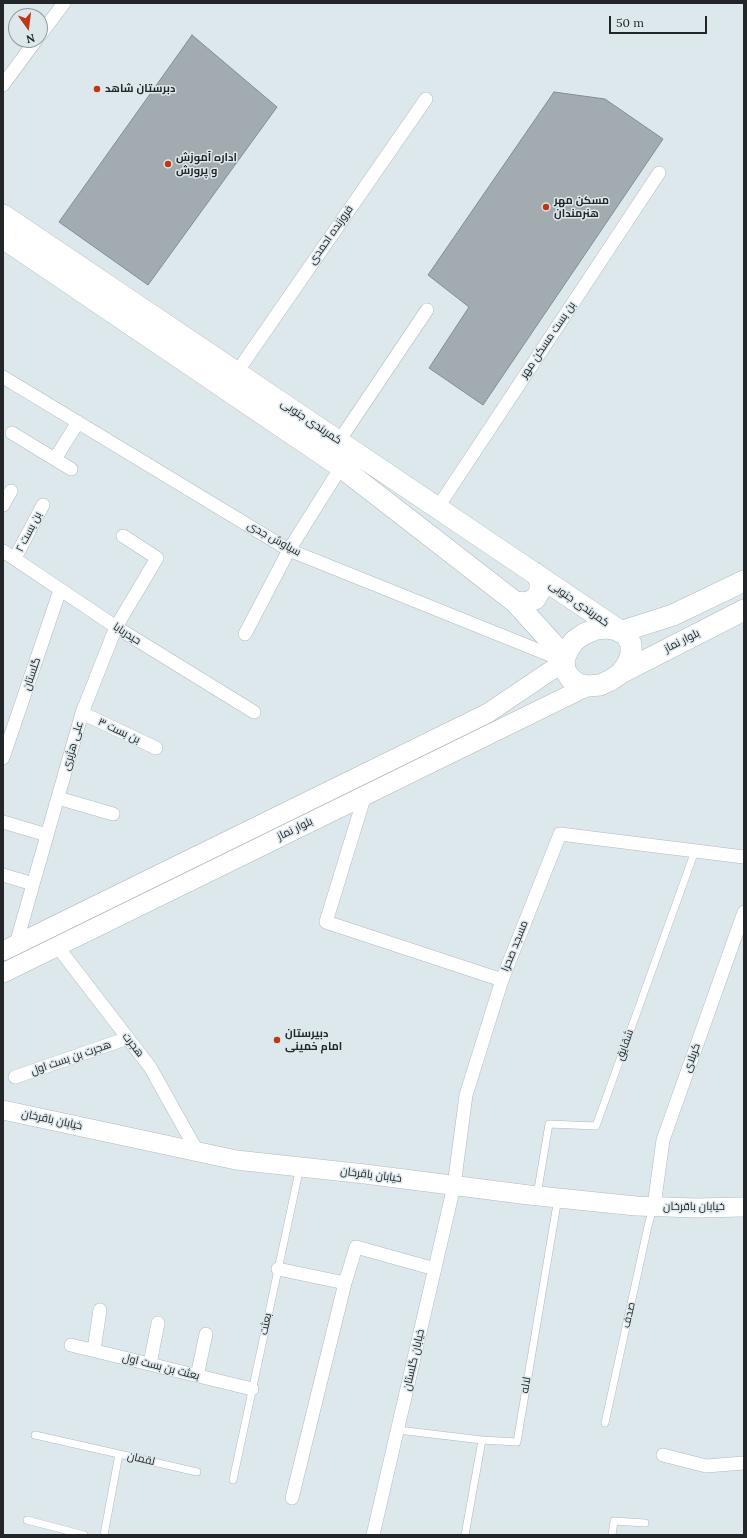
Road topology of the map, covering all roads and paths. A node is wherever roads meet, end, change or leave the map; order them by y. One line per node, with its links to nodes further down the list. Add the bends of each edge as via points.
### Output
1 (64, 3): 2 (street)
2 (48, 24)
3 (30, 48): 4 (street)
4 (3, 85)
5 (426, 99): 11 (street, فروزنده احمدی)
6 (659, 174): 22 (street, بن بست مسکن مهر)
7 (3, 215): 9 (main road, کمربندی جنوبی)
8 (3, 238): 9 (main road, کمربندی جنوبی)
9 (79, 278): 11 (main road, کمربندی جنوبی); 17 (main road, کمربندی جنوبی)
10 (427, 310): 15 (street)
11 (237, 372): 15 (main road, کمربندی جنوبی)
12 (3, 377): 13 (street, سیاوش جدی)
13 (78, 422): 16 (street); 24 (street, سیاوش جدی)
14 (12, 433): 16 (street)
15 (339, 441): 22 (main road, کمربندی جنوبی)
16 (55, 459): 18 (street)
17 (341, 467): 24 (street); 30 (main road, کمربندی جنوبی)
18 (71, 469)
19 (11, 491): 20 (street)
20 (3, 505)
21 (42, 505): 26 (street, بن بست ۲)
22 (438, 507): 27 (main road, کمربندی جنوبی)
23 (123, 536): 33 (street, علی هژبری, via 157,558)
24 (289, 550): 35 (street); 37 (street, سیاوش جدی)
25 (3, 551): 26 (street, حیدربابا)
26 (15, 558): 29 (street, حیدربابا)
27 (535, 573): 30 (main road, via 540,581 540,591 535,599 526,603); 34 (main road, کمربندی جنوبی)
28 (744, 581): 32 (main road)
29 (60, 590): 33 (street, حیدربابا); 45 (street, گلستان)
30 (515, 602): 37 (main road, کمربندی جنوبی)
31 (744, 610): 36 (main road, بلوار نماز)
32 (673, 615): 34 (main road); 36 (main road, via 669,621 669,631)
33 (116, 627): 42 (street, حیدربابا); 43 (street, علی هژبری)
34 (619, 631): 37 (main road, via 607,628 584,634 574,641); 38 (main road, via 626,635 631,654)
35 (245, 634)
36 (685, 640): 38 (main road, بلوار نماز)
37 (565, 659): 39 (main road, via 565,670 570,678 578,684); 40 (main road, بلوار نماز)
38 (621, 673): 39 (main road, via 600,685)
39 (588, 686): 41 (main road, بلوار نماز)
40 (520, 691): 41 (main road, via 537,695 540,702); 57 (main road, بلوار نماز, via 488,713)
41 (538, 711): 46 (main road, بلوار نماز)
42 (254, 712)
43 (82, 713): 44 (street, بن بست ۳); 47 (street, علی هژبری)
44 (156, 748)
45 (3, 758)
46 (365, 795): 56 (main road, بلوار نماز); 59 (street, مسجد صحرا, via 326,922)
47 (58, 798): 48 (street); 50 (street, علی هژبری)
48 (113, 814)
49 (3, 822): 50 (street)
50 (47, 835): 54 (street, علی هژبری)
51 (695, 851): 52 (street, مسجد صحرا); 59 (street, مسجد صحرا, via 560,834); 66 (lane, شقایق, via 596,1126 549,1124)
52 (744, 857)
53 (3, 876): 54 (street)
54 (33, 884): 57 (street, علی هژبری)
55 (744, 912): 68 (street, کربلای, via 663,1140)
56 (57, 946): 58 (main road, بلوار نماز); 60 (street, هجرت)
57 (9, 947)
58 (3, 973)
59 (502, 980): 65 (street, خیابان گلستان, via 466,1095)
60 (128, 1038): 61 (street, هجرت بن بست اول); 63 (street, هجرت, via 150,1067)
61 (15, 1077)
62 (3, 1110): 63 (main road, خیابان باقرخان)
63 (197, 1151): 64 (main road, خیابان باقرخان, via 236,1160)
64 (300, 1167): 65 (main road, خیابان باقرخان); 70 (lane, بعثت)
65 (454, 1186): 66 (main road, خیابان باقرخان); 71 (street, خیابان گلستان)
66 (537, 1196): 67 (main road, خیابان باقرخان)
67 (558, 1198): 68 (main road, خیابان باقرخان); 84 (lane, لاله, via 516,1442)
68 (654, 1206): 69 (main road, خیابان باقرخان); 81 (lane, صدف)
69 (744, 1206)
70 (278, 1269): 72 (street); 80 (lane, بعثت)
71 (435, 1269): 72 (street, via 356,1247); 82 (street, خیابان گلستان)
72 (345, 1283): 90 (street)
73 (100, 1310): 77 (street)
74 (158, 1323): 78 (street)
75 (206, 1334): 79 (street)
76 (71, 1345): 77 (street, بعثت بن بست اول)
77 (94, 1350): 78 (street, بعثت بن بست اول)
78 (150, 1364): 79 (street, بعثت بن بست اول)
79 (197, 1376): 80 (street, بعثت بن بست اول)
80 (252, 1389): 89 (lane, بعثت)
81 (605, 1423)
82 (398, 1430): 84 (lane); 95 (street, خیابان گلستان)
83 (35, 1435): 85 (lane)
84 (482, 1440): 96 (lane)
85 (119, 1454): 88 (lane, لقمان); 94 (lane, لقمان)
86 (663, 1455): 87 (street, via 706,1466)
87 (744, 1463)
88 (197, 1472)
89 (233, 1480)
90 (292, 1498)
91 (27, 1520): 93 (lane)
92 (645, 1523): 97 (lane, via 614,1521)
93 (84, 1535)
94 (104, 1535)
95 (373, 1535)
96 (465, 1535)
97 (612, 1535)

